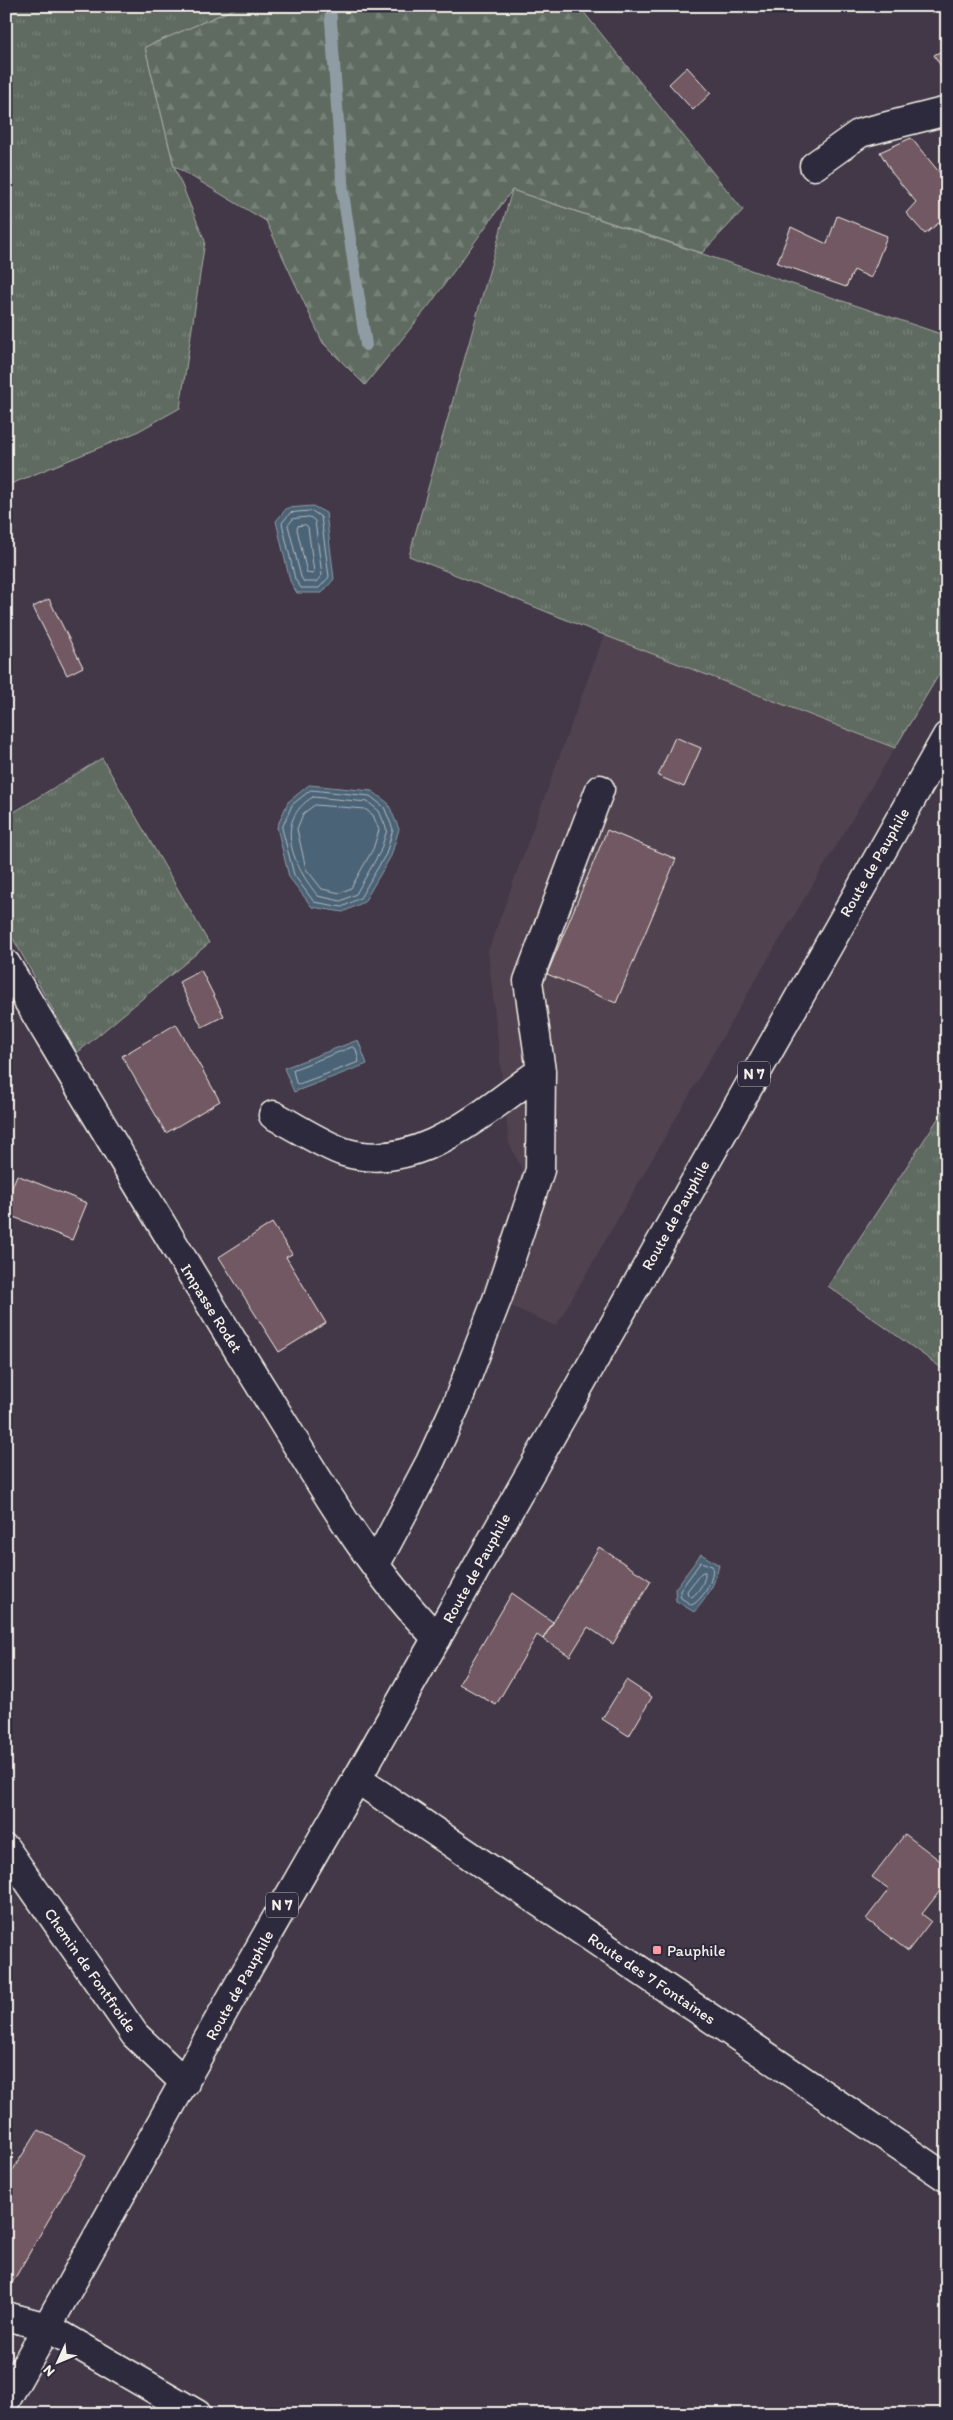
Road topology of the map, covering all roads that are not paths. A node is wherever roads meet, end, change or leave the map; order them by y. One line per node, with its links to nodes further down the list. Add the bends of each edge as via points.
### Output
1 (947, 111): 2 (main road, via 860,133)
2 (814, 166)
3 (947, 736): 9 (main road, Route de Pauphile / N 7)
4 (600, 789): 6 (main road, via 528,981)
5 (6, 964): 8 (main road, Impasse Rodet, via 184,1263 348,1526)
6 (541, 1071): 7 (main road, via 450,1135 399,1155 372,1158 343,1151); 8 (main road, via 540,1170 498,1297 434,1453)
7 (273, 1115)
8 (376, 1564): 9 (main road, Impasse Rodet, via 409,1610)
9 (437, 1638): 10 (main road, Route de Pauphile / N 7)
10 (357, 1779): 12 (main road, Route de Pauphile / N 7, via 262,1940); 13 (main road, Route des 7 Fontaines)
11 (6, 1849): 12 (main road, Chemin de Fontfroide, via 135,2035)
12 (185, 2083): 15 (main road, Route de Pauphile / N 7)
13 (947, 2178)
14 (6, 2316): 15 (main road)
15 (47, 2327): 16 (main road, Route de Pauphile / N 7); 17 (main road)
16 (6, 2400)
17 (197, 2414)

